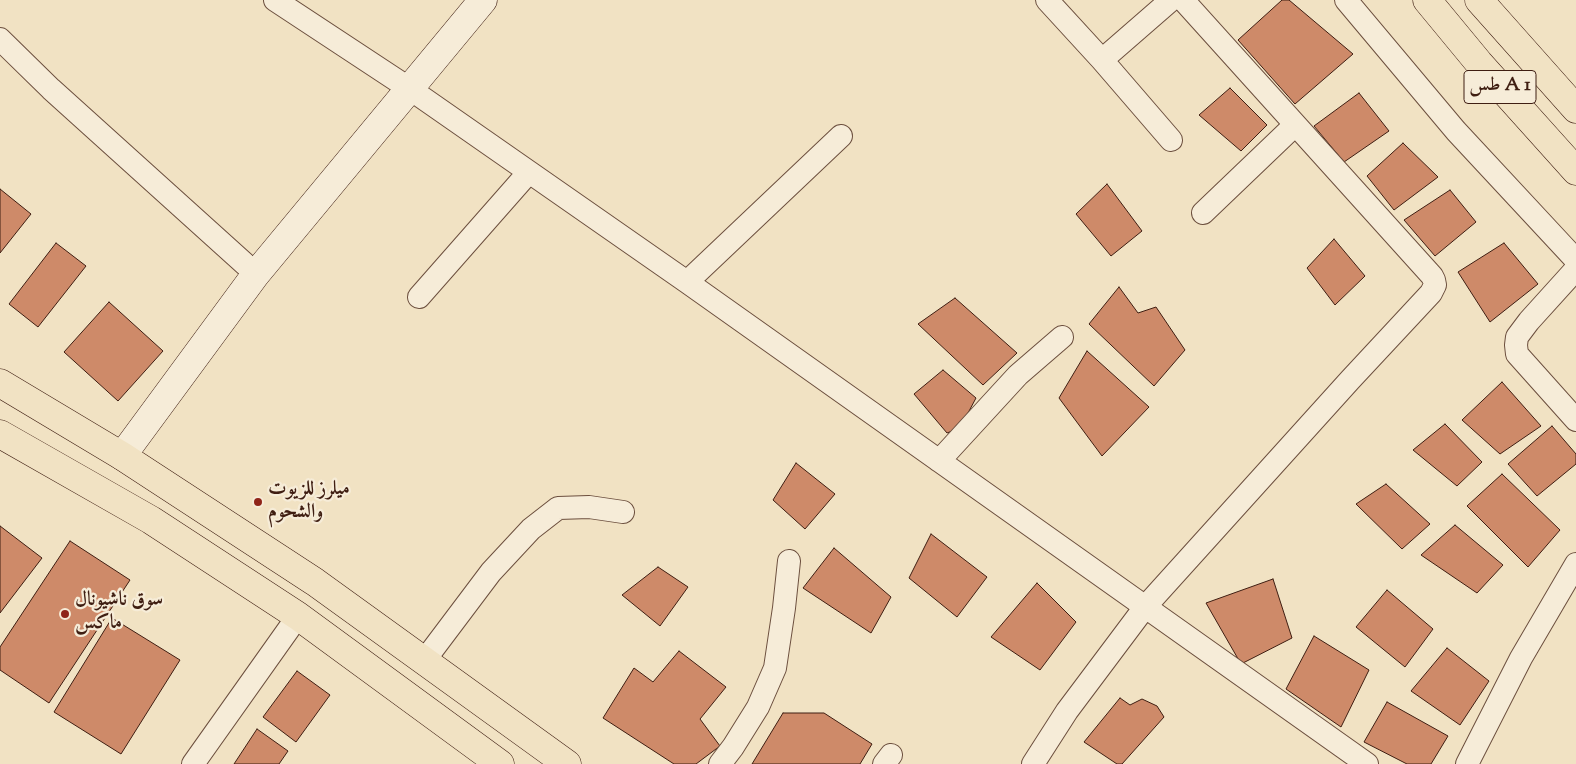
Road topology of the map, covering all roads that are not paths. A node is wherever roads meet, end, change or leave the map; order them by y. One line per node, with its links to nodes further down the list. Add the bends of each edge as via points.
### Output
1 (276, 0): 11 (street)
2 (483, 0): 11 (street)
3 (1047, 0): 10 (street)
4 (1171, 0): 10 (street)
5 (1182, 0): 13 (street)
6 (1346, 0): 19 (street, via 1456,131)
7 (1427, 0): 16 (highway, طس A 1, via 1478,63)
8 (1479, 0): 12 (highway, طس A 1)
9 (0, 38): 21 (street, via 51,89)
10 (1102, 60): 15 (street)
11 (410, 89): 17 (street); 21 (street)
12 (1576, 109)
13 (1295, 125): 18 (street); 33 (street, via 1432,276 1435,286)
14 (841, 136): 22 (street)
15 (1171, 140)
16 (1576, 171)
17 (529, 172): 22 (street); 23 (street)
18 (1203, 213)
19 (1576, 260)
20 (1576, 269): 26 (street, via 1529,321 1516,345 1517,354)
21 (256, 274): 28 (street)
22 (687, 282): 29 (street)
23 (419, 297)
24 (1062, 337): 29 (street, via 1018,375)
25 (0, 383): 28 (highway)
26 (1576, 420)
27 (0, 434): 34 (highway, via 151,520)
28 (122, 456): 35 (highway, via 315,582)
29 (939, 461): 33 (street)
30 (622, 512): 35 (street, via 590,507 558,508 530,529 491,572)
31 (789, 561): 39 (street, via 774,668 758,708)
32 (1576, 564): 42 (street, via 1521,658)
33 (1145, 607): 40 (street, via 1067,712); 41 (street)
34 (298, 616): 36 (street); 37 (highway)
35 (424, 661): 38 (highway)
36 (194, 764)
37 (500, 764)
38 (567, 764)
39 (720, 764)
40 (1033, 764)
41 (1367, 764)
42 (1467, 764)

